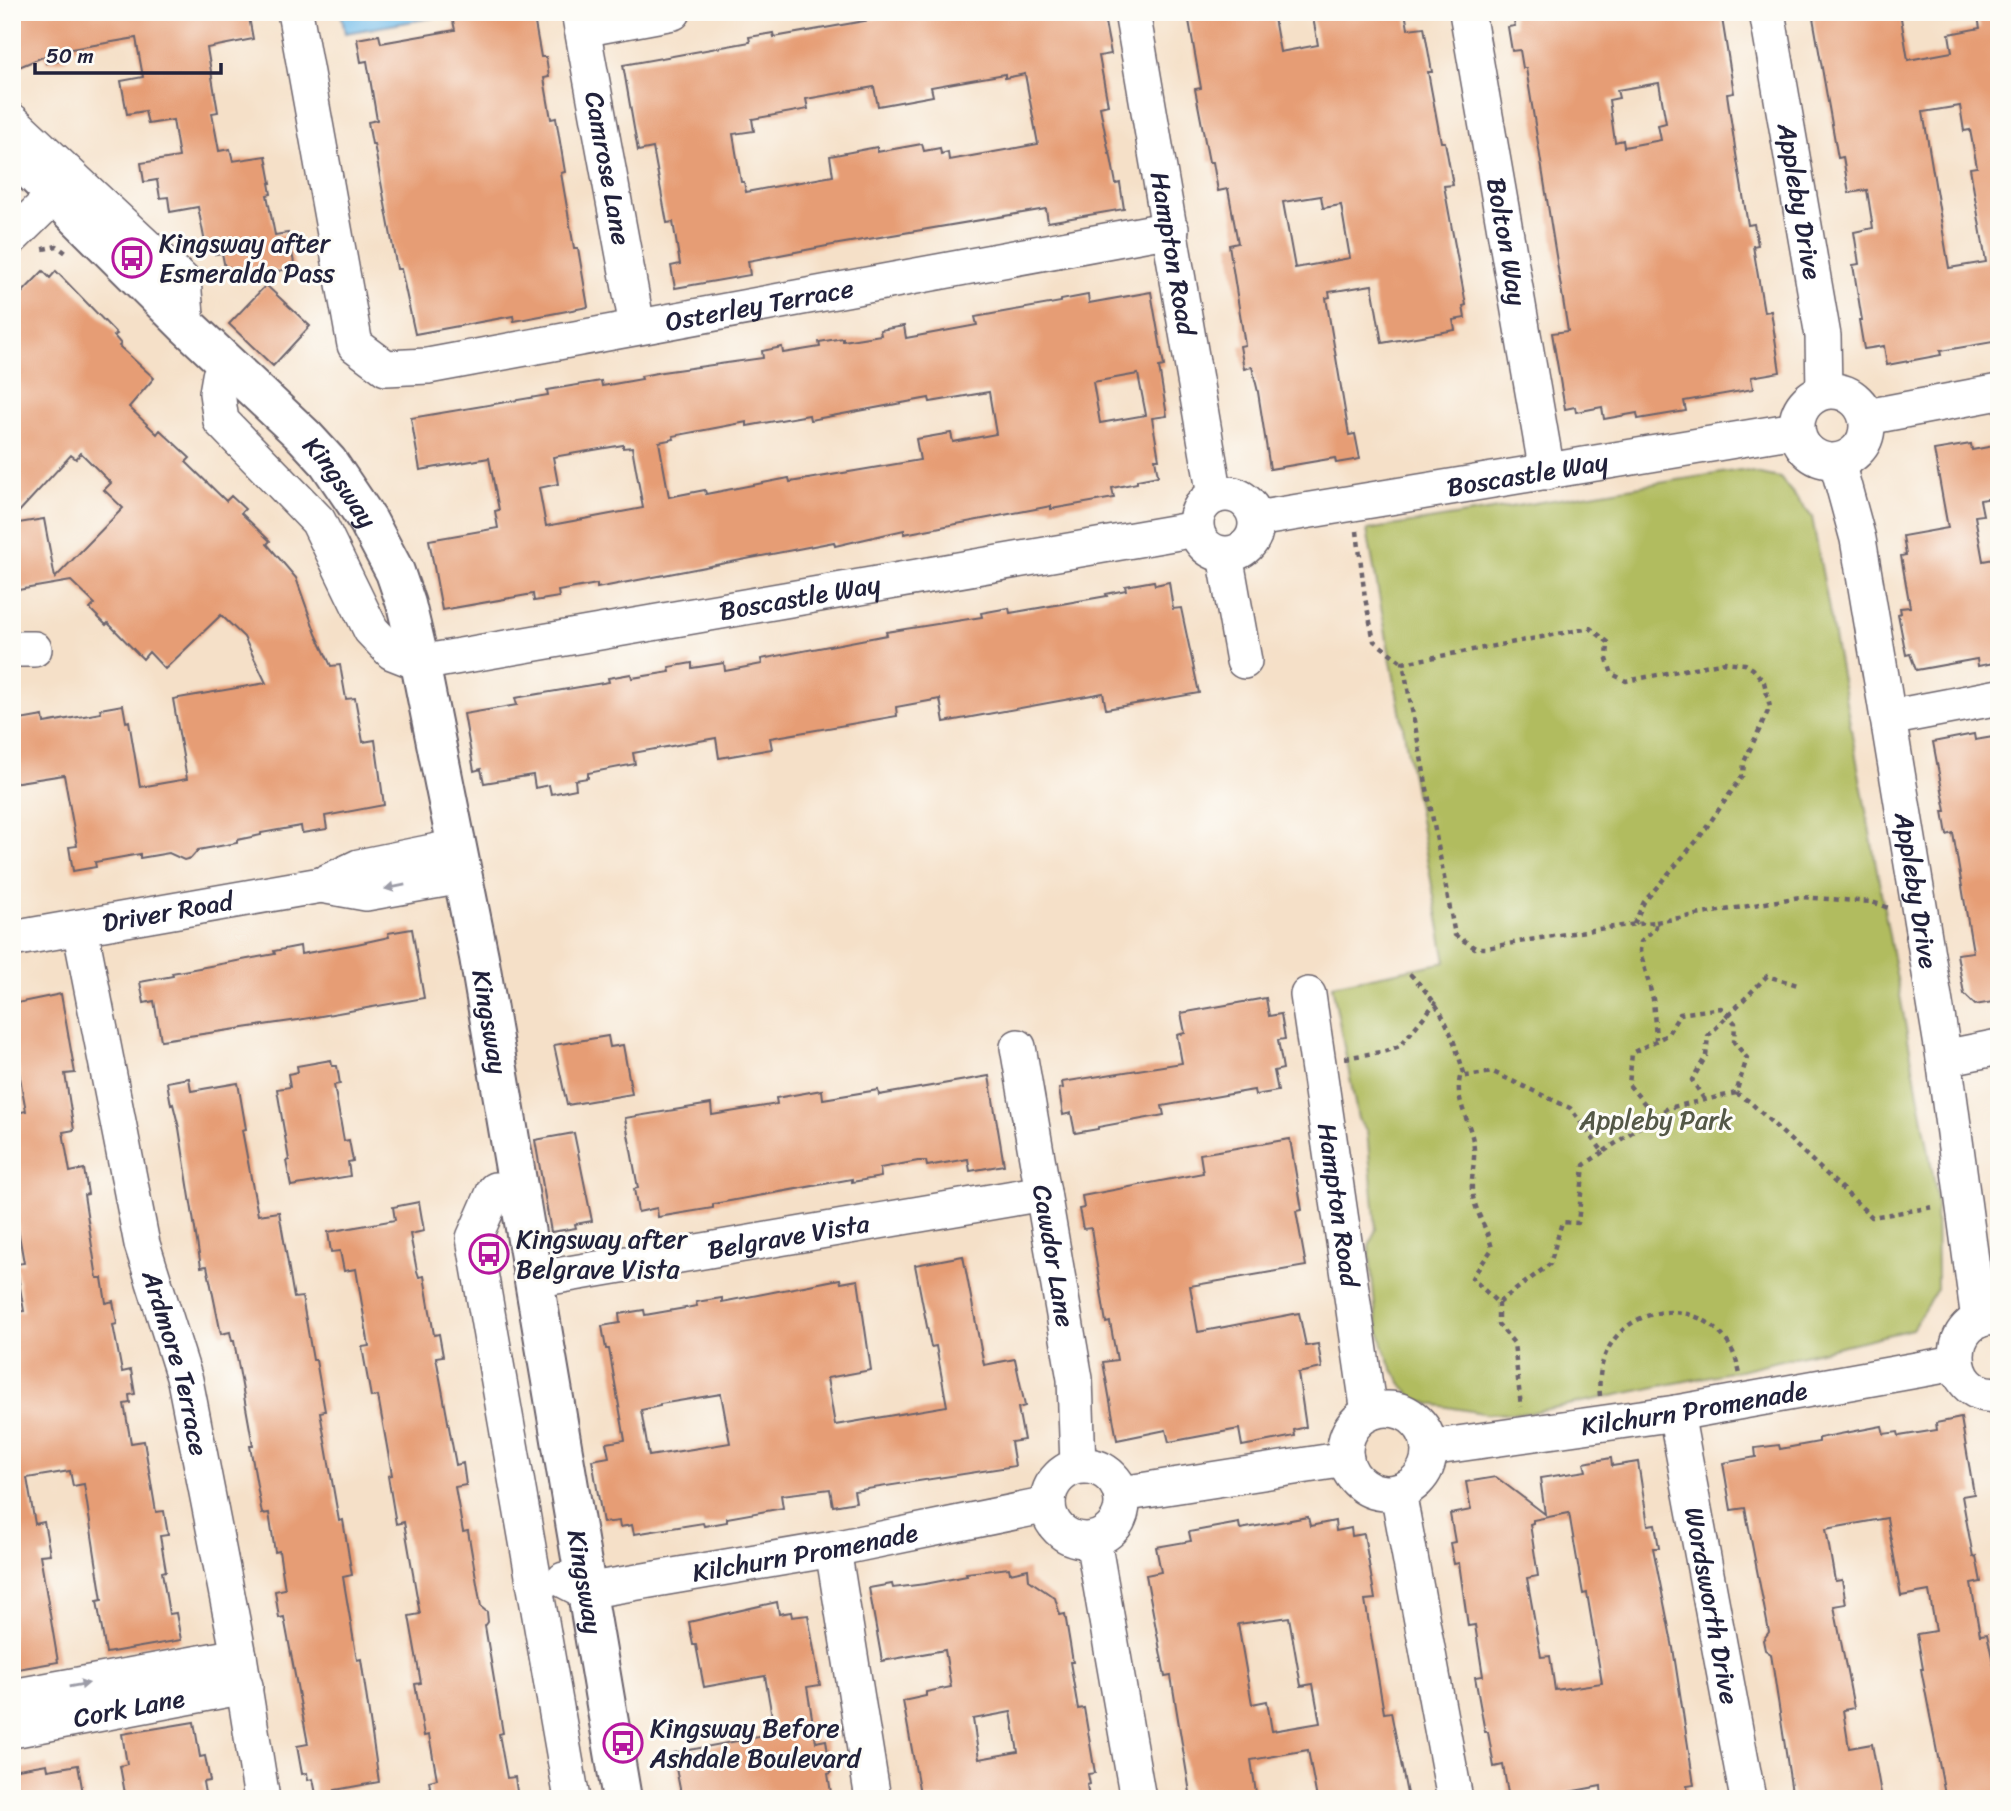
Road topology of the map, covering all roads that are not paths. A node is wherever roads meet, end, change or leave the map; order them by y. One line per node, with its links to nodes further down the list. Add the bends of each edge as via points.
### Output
1 (295, 12): 13 (street, Osterley Terrace, via 355,345 386,368 417,366)
2 (673, 12): 6 (street)
3 (1132, 12): 11 (street, Hampton Road)
4 (1466, 12): 19 (street, Bolton Way)
5 (1767, 12): 14 (street, Appleby Drive, via 1823,336)
6 (580, 21): 13 (street, Camrose Lane)
7 (12, 121): 12 (street, via 183,281)
8 (12, 152): 10 (main road, Kingsway)
9 (12, 181): 10 (main road, Kingsway)
10 (32, 218): 12 (main road, Kingsway); 24 (main road, Kingsway, via 220,376 310,464 354,524 382,580)
11 (1171, 229): 13 (street, Osterley Terrace); 20 (street, Hampton Road)
12 (187, 326): 24 (main road, Kingsway, via 305,438 341,480 395,572 406,604)
13 (637, 326)
14 (1824, 391): 16 (street, via 1851,395); 17 (street, via 1805,403)
15 (1999, 392): 16 (street)
16 (1867, 417): 18 (street, via 1866,438 1859,450)
17 (1796, 430): 18 (street, via 1805,450 1815,458); 19 (street, Boscastle Way)
18 (1837, 462): 27 (street, Appleby Drive, via 1858,538)
19 (1546, 472): 21 (street, Boscastle Way)
20 (1215, 496): 21 (street, via 1246,500); 22 (street, via 1200,509)
21 (1256, 519): 23 (street, via 1253,540 1246,548)
22 (1196, 529): 23 (street, via 1206,547); 24 (street, Boscastle Way)
23 (1225, 555): 25 (street)
24 (412, 660): 28 (main road, Kingsway)
25 (1244, 661)
26 (1999, 697): 27 (street)
27 (1888, 718): 34 (street, Appleby Drive)
28 (449, 864): 29 (street, Driver Road, via 366,893 321,885); 35 (main road, Kingsway); 37 (main road, Kingsway, via 479,957)
29 (80, 928): 30 (street, Driver Road); 52 (street, Ardmore Terrace, via 142,1244 185,1380)
30 (12, 939)
31 (1308, 995): 41 (street, Hampton Road)
32 (1018, 1047): 36 (street, Cawdor Lane)
33 (1999, 1047): 34 (street)
34 (1944, 1058): 38 (street, Appleby Drive)
35 (495, 1190): 51 (main road, Kingsway); 56 (street, Kingsway, via 474,1238)
36 (1043, 1192): 37 (street, Belgrave Vista); 45 (street, Cawdor Lane, via 1075,1379)
37 (533, 1280): 51 (main road, Kingsway)
38 (1989, 1319): 39 (street, via 1968,1327 1956,1350)
39 (1956, 1363): 40 (street, via 1970,1386); 42 (street, Kilchurn Promenade)
40 (1997, 1404)
41 (1369, 1413): 43 (street, via 1394,1409 1408,1414 1420,1424); 44 (street, via 1349,1432)
42 (1676, 1413): 43 (street, Kilchurn Promenade); 62 (street, Wordsworth Drive)
43 (1429, 1448): 46 (street, via 1420,1477)
44 (1346, 1459): 46 (street, via 1358,1481 1370,1489); 47 (street)
45 (1078, 1466): 47 (street, via 1103,1471); 48 (street, via 1055,1480)
46 (1398, 1492): 61 (street)
47 (1121, 1494): 49 (street, via 1118,1519 1111,1530)
48 (1048, 1505): 49 (street, via 1057,1528 1080,1540); 50 (street, Kilchurn Promenade)
49 (1093, 1540): 60 (street)
50 (833, 1549): 51 (street, Kilchurn Promenade); 59 (street)
51 (575, 1586): 57 (main road, Kingsway); 58 (main road, Kingsway)
52 (242, 1671): 53 (street, Cork Lane, one-way to 52); 54 (street, Cork Lane); 55 (street, Ardmore Terrace)
53 (12, 1696)
54 (12, 1730)
55 (262, 1799)
56 (572, 1799)
57 (604, 1799)
58 (622, 1799)
59 (873, 1799)
60 (1138, 1799)
61 (1455, 1799)
62 (1748, 1799)

